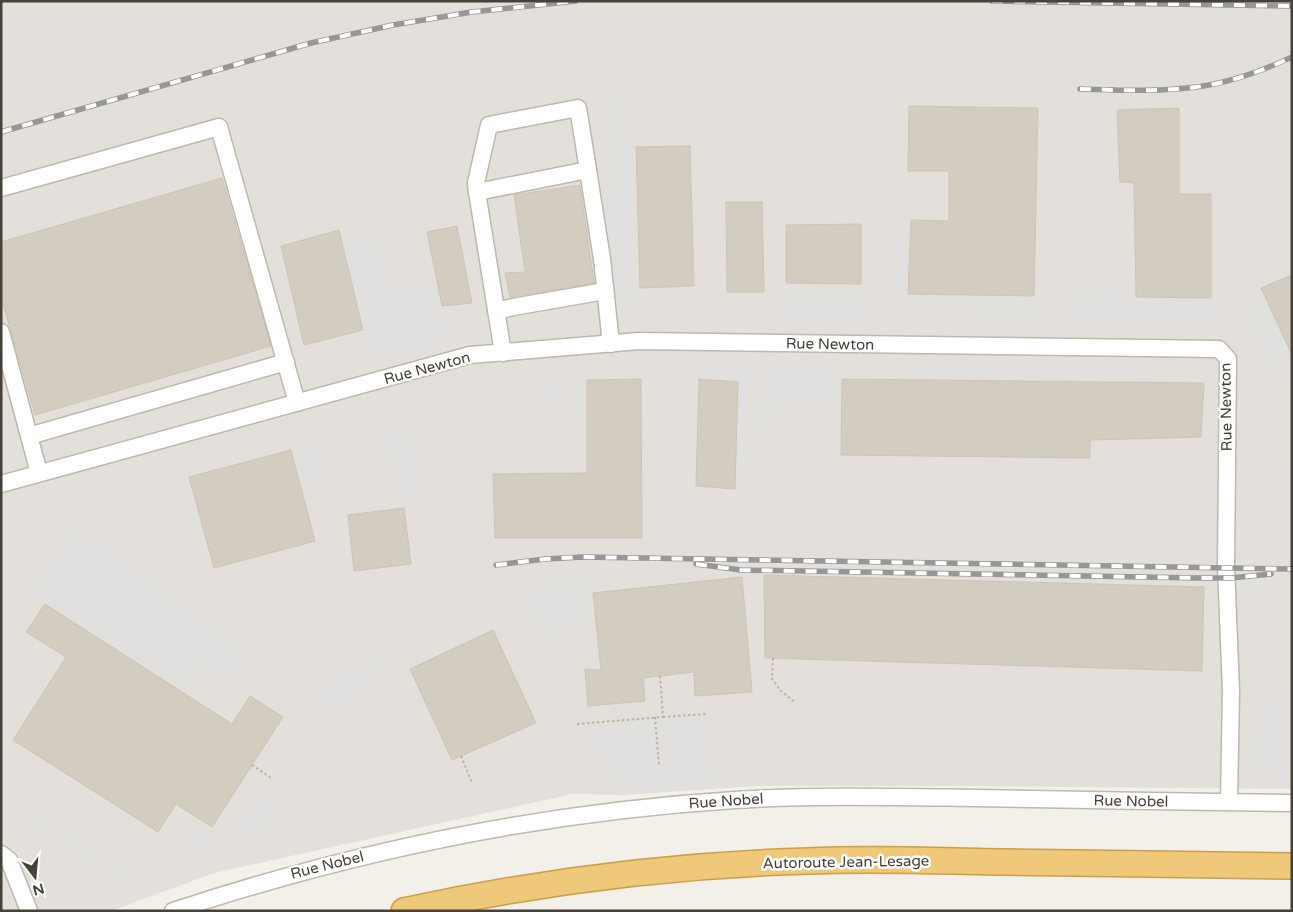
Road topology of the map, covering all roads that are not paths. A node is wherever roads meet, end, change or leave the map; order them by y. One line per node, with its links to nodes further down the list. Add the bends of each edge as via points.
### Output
1 (588, 170): 3 (street); 3 (street, via 578,108 489,125 476,183); 4 (street)
2 (1, 188): 9 (street, via 219,127)
3 (477, 192): 5 (street)
4 (606, 290): 5 (street, via 512,306); 7 (street)
5 (496, 312): 8 (street)
6 (1, 332): 11 (street)
7 (611, 344): 8 (street, Rue Newton); 14 (street, Rue Newton, via 640,341 1219,349 1228,359)
8 (502, 353): 10 (street, Rue Newton, via 470,355)
9 (286, 362): 10 (street); 11 (street)
10 (297, 404): 12 (street, Rue Newton)
11 (29, 436): 12 (street)
12 (40, 473): 13 (street, Rue Newton)
13 (1, 484)
14 (1229, 802): 15 (street, Rue Nobel); 19 (street, Rue Nobel, via 867,797 757,799 664,806 556,820 410,846 280,877)
15 (1292, 803)
16 (1, 854): 18 (street, via 9,860)
17 (1292, 866): 20 (highway, Autoroute Jean-Lesage, via 901,860 780,862 582,879)
18 (29, 911)
19 (173, 911)
20 (404, 911)

